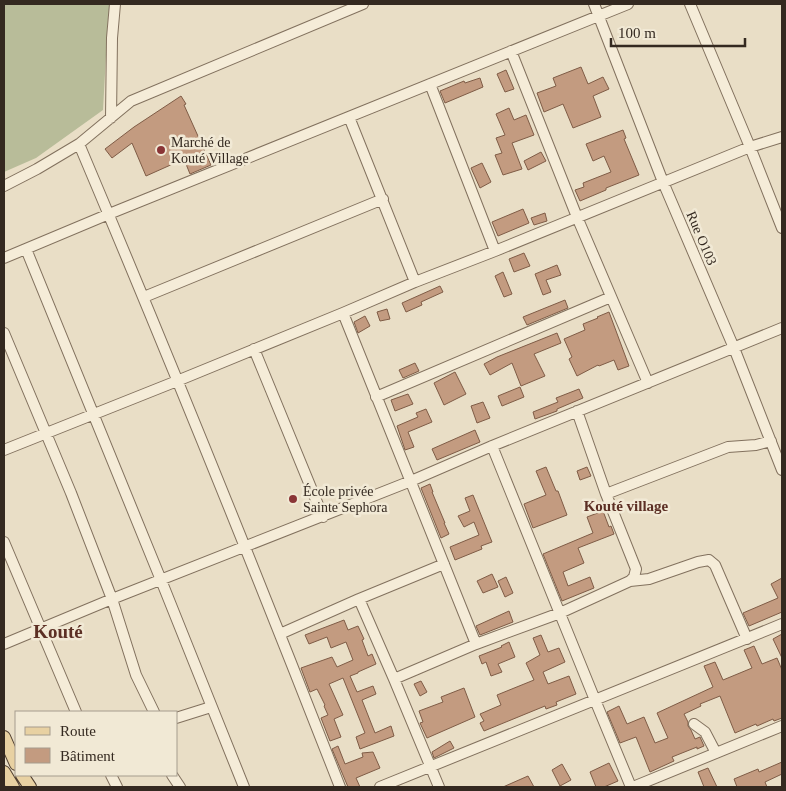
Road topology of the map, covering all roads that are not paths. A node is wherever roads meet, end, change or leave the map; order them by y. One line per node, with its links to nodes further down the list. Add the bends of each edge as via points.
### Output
1 (114, 4): 10 (street)
2 (363, 4): 10 (street, via 141,96)
3 (594, 4): 6 (street, Rue O103)
4 (628, 4): 6 (street)
5 (690, 4): 13 (street)
6 (599, 16): 7 (street); 14 (street, Rue O103)
7 (511, 51): 8 (street); 18 (street)
8 (430, 84): 9 (street); 21 (street)
9 (349, 117): 16 (street); 17 (street)
10 (111, 118): 12 (street)
11 (782, 137): 13 (street)
12 (79, 144): 15 (street); 17 (street)
13 (750, 147): 14 (street); 19 (street)
14 (664, 182): 18 (street); 29 (street, Rue O103)
15 (4, 186)
16 (383, 199): 23 (street); 24 (street)
17 (108, 214): 20 (street); 24 (street)
18 (577, 217): 21 (street); 25 (street)
19 (782, 228)
20 (26, 249): 22 (street); 35 (street)
21 (495, 251): 23 (street)
22 (4, 258)
23 (415, 282): 26 (street)
24 (144, 297): 31 (street)
25 (611, 297): 32 (street); 33 (street)
26 (343, 313): 30 (street); 33 (street)
27 (782, 328): 29 (street)
28 (4, 333): 36 (street)
29 (734, 348): 32 (street); 37 (street, Rue O103)
30 (254, 349): 31 (street); 43 (street)
31 (177, 381): 35 (street); 45 (street)
32 (648, 383): 34 (street)
33 (376, 397): 41 (street)
34 (577, 411): 38 (street); 42 (street)
35 (94, 414): 36 (street); 47 (street)
36 (46, 433): 39 (street); 49 (street)
37 (771, 441): 40 (street, Rue O103); 42 (street, via 728,447)
38 (492, 446): 41 (street); 51 (street)
39 (4, 450)
40 (782, 470)
41 (411, 481): 43 (street); 46 (street)
42 (606, 494): 48 (street, via 636,569)
43 (323, 517): 45 (street)
44 (4, 542): 53 (street)
45 (244, 548): 47 (street); 54 (street)
46 (444, 564): 50 (street); 57 (street)
47 (161, 580): 49 (street); 60 (street)
48 (630, 581): 51 (street); 55 (street, via 649,579 709,560 715,565)
49 (112, 599): 53 (street); 62 (street, via 136,675)
50 (359, 600): 54 (street); 58 (street)
51 (560, 613): 57 (street); 59 (street)
52 (782, 624): 55 (street)
53 (40, 628): 56 (street); 61 (street)
54 (280, 634): 77 (street)
55 (747, 639): 59 (street)
56 (4, 644)
57 (476, 644): 58 (street)
58 (394, 679): 69 (street)
59 (595, 700): 69 (street); 80 (street)
60 (211, 707): 63 (street); 76 (street)
61 (76, 711)
62 (154, 711)
63 (178, 717)
64 (694, 724): 67 (street, via 705,732)
65 (782, 726): 67 (street)
66 (4, 737): 68 (main road)
67 (716, 754): 80 (street)
68 (15, 762)
69 (430, 767): 78 (street); 79 (street)
70 (4, 772): 73 (main road)
71 (23, 776): 74 (main road)
72 (173, 776): 75 (street)
73 (13, 787)
74 (30, 787)
75 (180, 787)
76 (244, 787)
77 (340, 787)
78 (380, 787)
79 (438, 787)
80 (632, 787)

